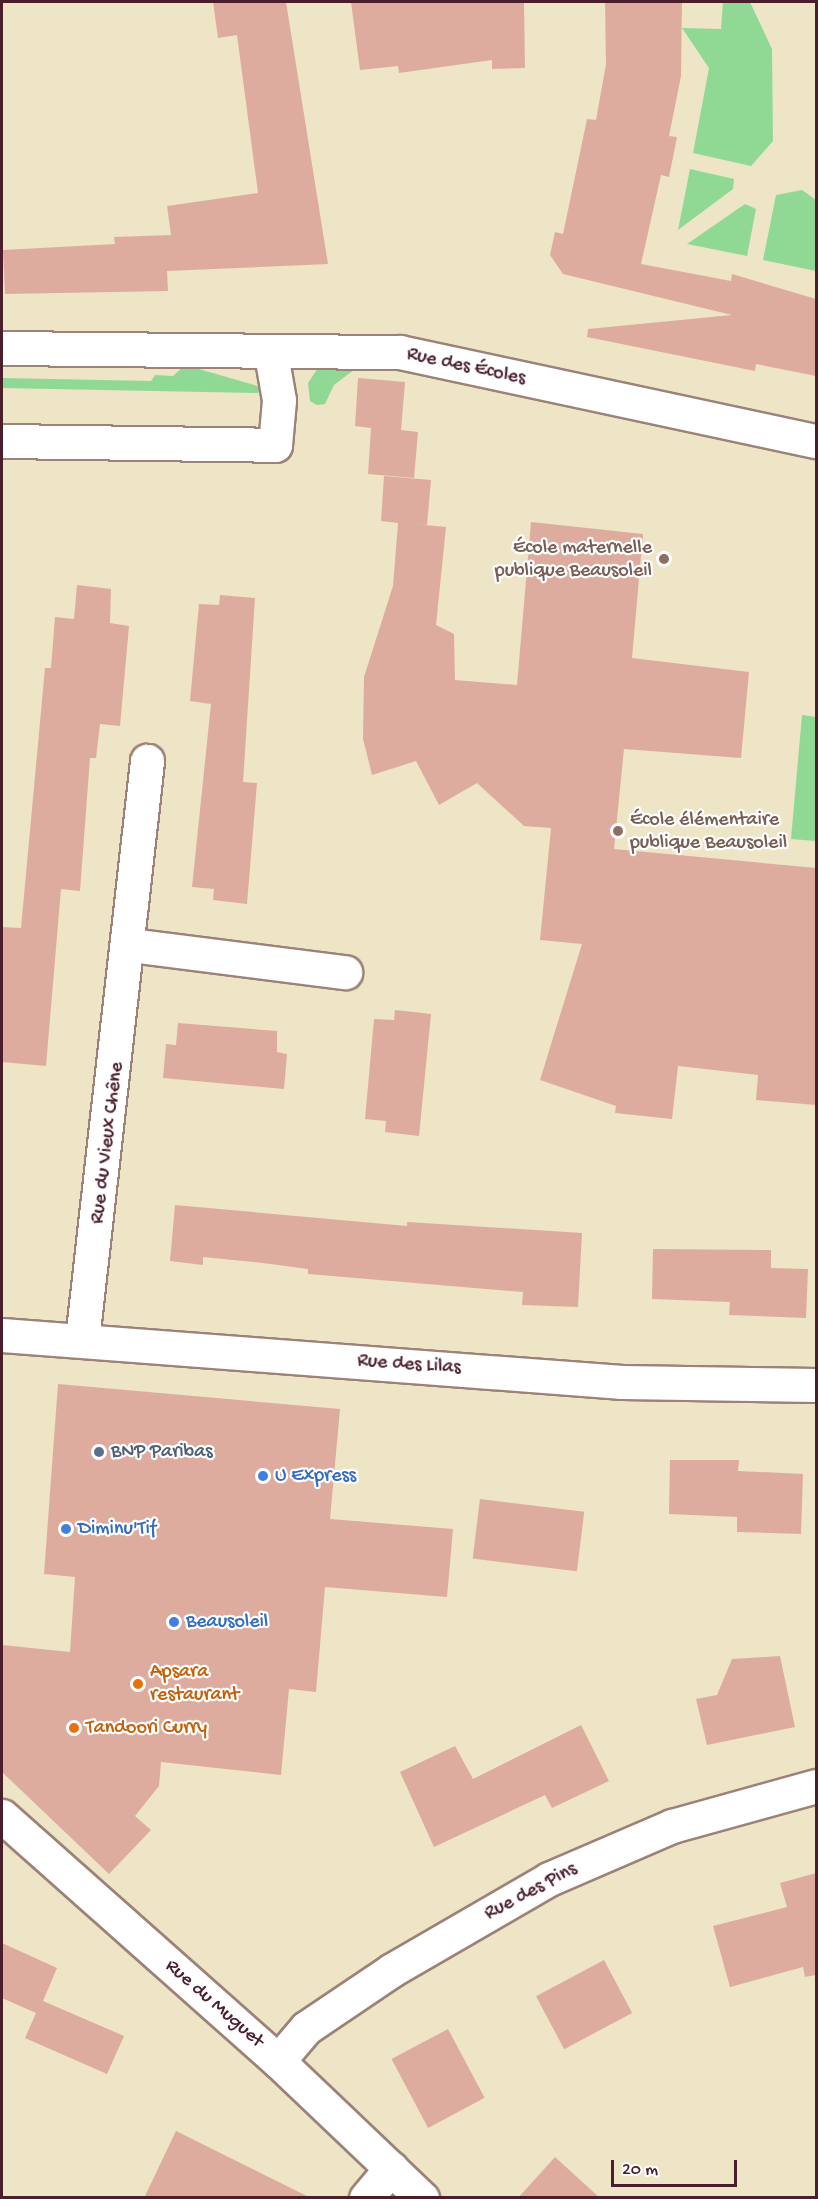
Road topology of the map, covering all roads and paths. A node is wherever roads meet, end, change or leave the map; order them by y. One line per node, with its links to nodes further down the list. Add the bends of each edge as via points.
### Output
1 (2, 348): 2 (street, Rue des Écoles)
2 (271, 354): 3 (street, via 279,400 275,445); 4 (street, Rue des Écoles, via 400,352)
3 (2, 441)
4 (816, 441)
5 (147, 761): 6 (street, Rue du Vieux Chêne)
6 (130, 945): 7 (street); 9 (street, Rue du Vieux Chêne)
7 (345, 972)
8 (2, 1335): 9 (street, Rue des Lilas)
9 (82, 1340): 10 (street, Rue des Lilas, via 622,1382)
10 (816, 1385)
11 (816, 1786): 13 (street, Rue des Pins, via 672,1826 549,1879 306,2028)
12 (2, 1816): 13 (street, Rue du Muguet)
13 (279, 2061): 14 (street, Rue du Muguet)
14 (391, 2168): 15 (street); 16 (street, Rue du Muguet)
15 (366, 2198)
16 (422, 2198)

